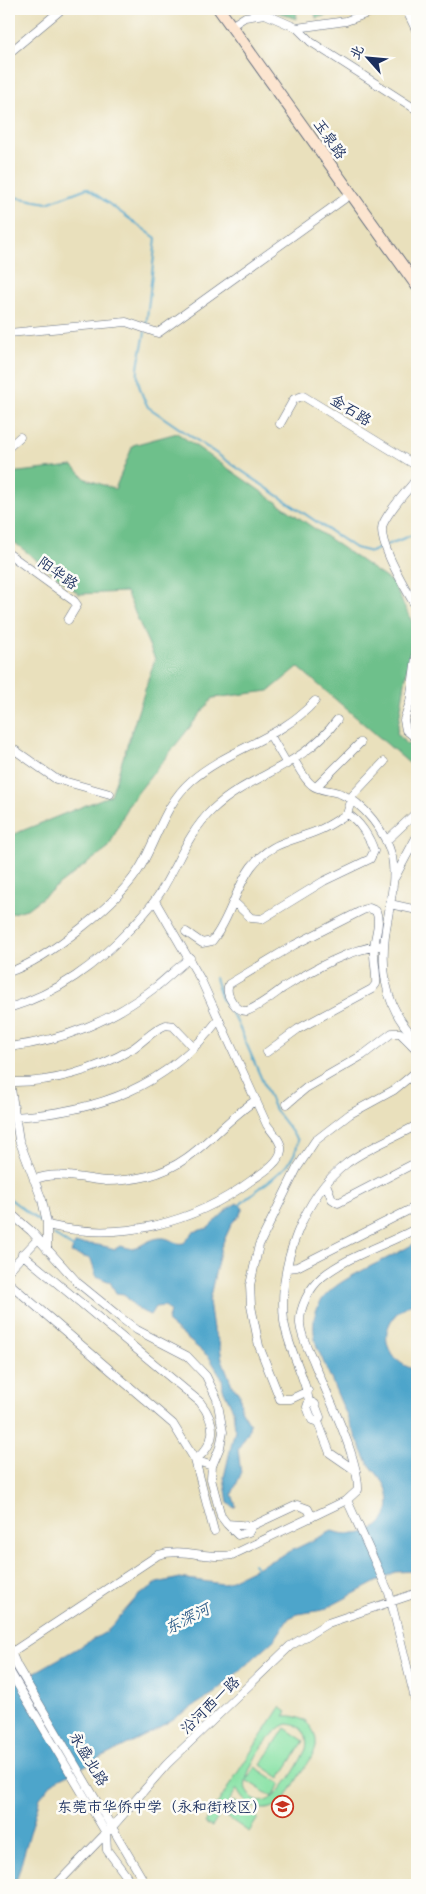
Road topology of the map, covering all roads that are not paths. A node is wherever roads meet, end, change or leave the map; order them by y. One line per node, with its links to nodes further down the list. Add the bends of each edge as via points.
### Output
1 (62, 9): 8 (street)
2 (220, 9): 5 (street, 玉泉路)
3 (379, 9): 6 (street, via 346,21)
4 (406, 9): 7 (street)
5 (231, 26): 6 (street, via 245,17 265,14); 10 (street, 玉泉路)
6 (297, 28): 9 (street, via 316,46)
7 (417, 32)
8 (9, 53)
9 (417, 110)
10 (352, 194): 11 (street, 玉泉路); 12 (street, via 158,333 126,322)
11 (417, 286)
12 (9, 333)
13 (280, 424): 16 (street, 金石路, via 294,399 303,396)
14 (20, 437): 15 (street)
15 (9, 447)
16 (417, 466)
17 (417, 478): 19 (street, via 384,523 385,545)
18 (9, 554): 20 (street, 阳华路, via 74,601 76,610)
19 (417, 609)
20 (68, 620)
21 (417, 650): 25 (street, via 410,702 404,720 406,730)
22 (315, 701): 24 (street, via 298,720)
23 (337, 720): 28 (street, via 321,740)
24 (270, 735): 28 (street); 46 (street, via 212,765 191,781 173,800 143,862 129,883 62,942)
25 (417, 739)
26 (360, 743): 30 (street)
27 (9, 746): 31 (street, via 56,779)
28 (290, 762): 30 (street); 38 (street, via 234,793 212,810 196,828)
29 (384, 762): 32 (street)
30 (316, 788): 32 (street)
31 (110, 794)
32 (351, 800): 34 (street); 36 (street)
33 (417, 812): 36 (street)
34 (347, 814): 39 (street, via 325,828 282,842 267,852 245,877); 39 (street, via 356,820 372,846 374,851 370,860 324,882 262,919 251,918)
35 (417, 836): 37 (street)
36 (386, 841): 37 (street, via 392,860)
37 (393, 881): 40 (street)
38 (155, 901): 45 (street); 47 (street, via 121,938 71,981)
39 (234, 902): 42 (street, via 212,941 202,943)
40 (390, 904): 41 (street); 43 (street)
41 (417, 910)
42 (186, 932)
43 (383, 945): 44 (street); 49 (street, via 383,977 387,992 399,1018)
44 (374, 946): 44 (street, via 356,951 302,977 247,1011 239,1010 228,993 228,984 233,980 368,908 376,911 378,917); 53 (street, via 376,984 372,989 298,1028)
45 (190, 958): 48 (street); 50 (street, via 135,1002 100,1023 65,1037)
46 (9, 972)
47 (9, 1008)
48 (219, 1019): 51 (street); 56 (street)
49 (417, 1040)
50 (9, 1047)
51 (194, 1048): 55 (street, via 173,1026 166,1024 124,1054 92,1068 42,1080); 58 (street, via 155,1079 119,1097 63,1112)
52 (417, 1050): 57 (street, via 400,1033 392,1033 363,1055 312,1084)
53 (267, 1052)
54 (417, 1071): 73 (street, via 394,1090 350,1114 315,1141 297,1168 259,1244 250,1285 259,1346 280,1398 291,1399)
55 (9, 1079): 58 (street)
56 (256, 1100): 61 (street, via 222,1126 198,1151 159,1173 121,1180 46,1176); 65 (street, via 281,1150 272,1164 226,1198 186,1218 140,1229 104,1232)
57 (287, 1104)
58 (14, 1116): 61 (street)
59 (417, 1125): 62 (street, via 363,1152)
60 (417, 1162): 62 (street, via 338,1203 332,1200)
61 (34, 1180): 65 (street)
62 (326, 1184): 70 (street, via 301,1226)
63 (417, 1206): 70 (street, via 297,1267)
64 (9, 1212): 67 (street)
65 (47, 1225): 68 (street)
66 (417, 1228): 76 (street, via 328,1272 312,1288 302,1307 302,1334)
67 (38, 1239): 68 (street); 69 (street)
68 (47, 1250): 75 (street, via 78,1282 121,1318 187,1356 202,1371 212,1387 222,1423 223,1440)
69 (22, 1254): 71 (street); 74 (street, via 200,1402 209,1419 212,1441 210,1447)
70 (288, 1268): 73 (street, via 284,1320)
71 (9, 1270)
72 (9, 1283): 74 (street, via 167,1416)
73 (308, 1391): 76 (street, via 309,1400 315,1404 320,1417 318,1422 330,1453)
74 (195, 1460): 75 (street); 79 (street)
75 (212, 1466): 78 (street, via 211,1479 221,1516 227,1524 252,1526 297,1505 308,1509)
76 (356, 1471): 77 (street, via 358,1490)
77 (347, 1500): 78 (street); 81 (street, via 382,1578)
78 (312, 1517): 82 (street, via 232,1555 218,1558 172,1551 158,1555)
79 (214, 1531)
80 (417, 1593): 81 (street, 沿河西一路)
81 (389, 1602): 84 (street); 85 (street, 沿河西一路, via 328,1623 302,1638 167,1764)
82 (10, 1651): 85 (street, 永盛北路)
83 (9, 1670): 86 (street, 永盛北路)
84 (417, 1707)
85 (113, 1826): 86 (street, 沿河西一路); 89 (street, 永盛北路)
86 (106, 1833): 87 (street, 沿河西一路); 88 (street, 永盛北路, via 107,1850)
87 (56, 1885)
88 (133, 1885)
89 (146, 1885)

